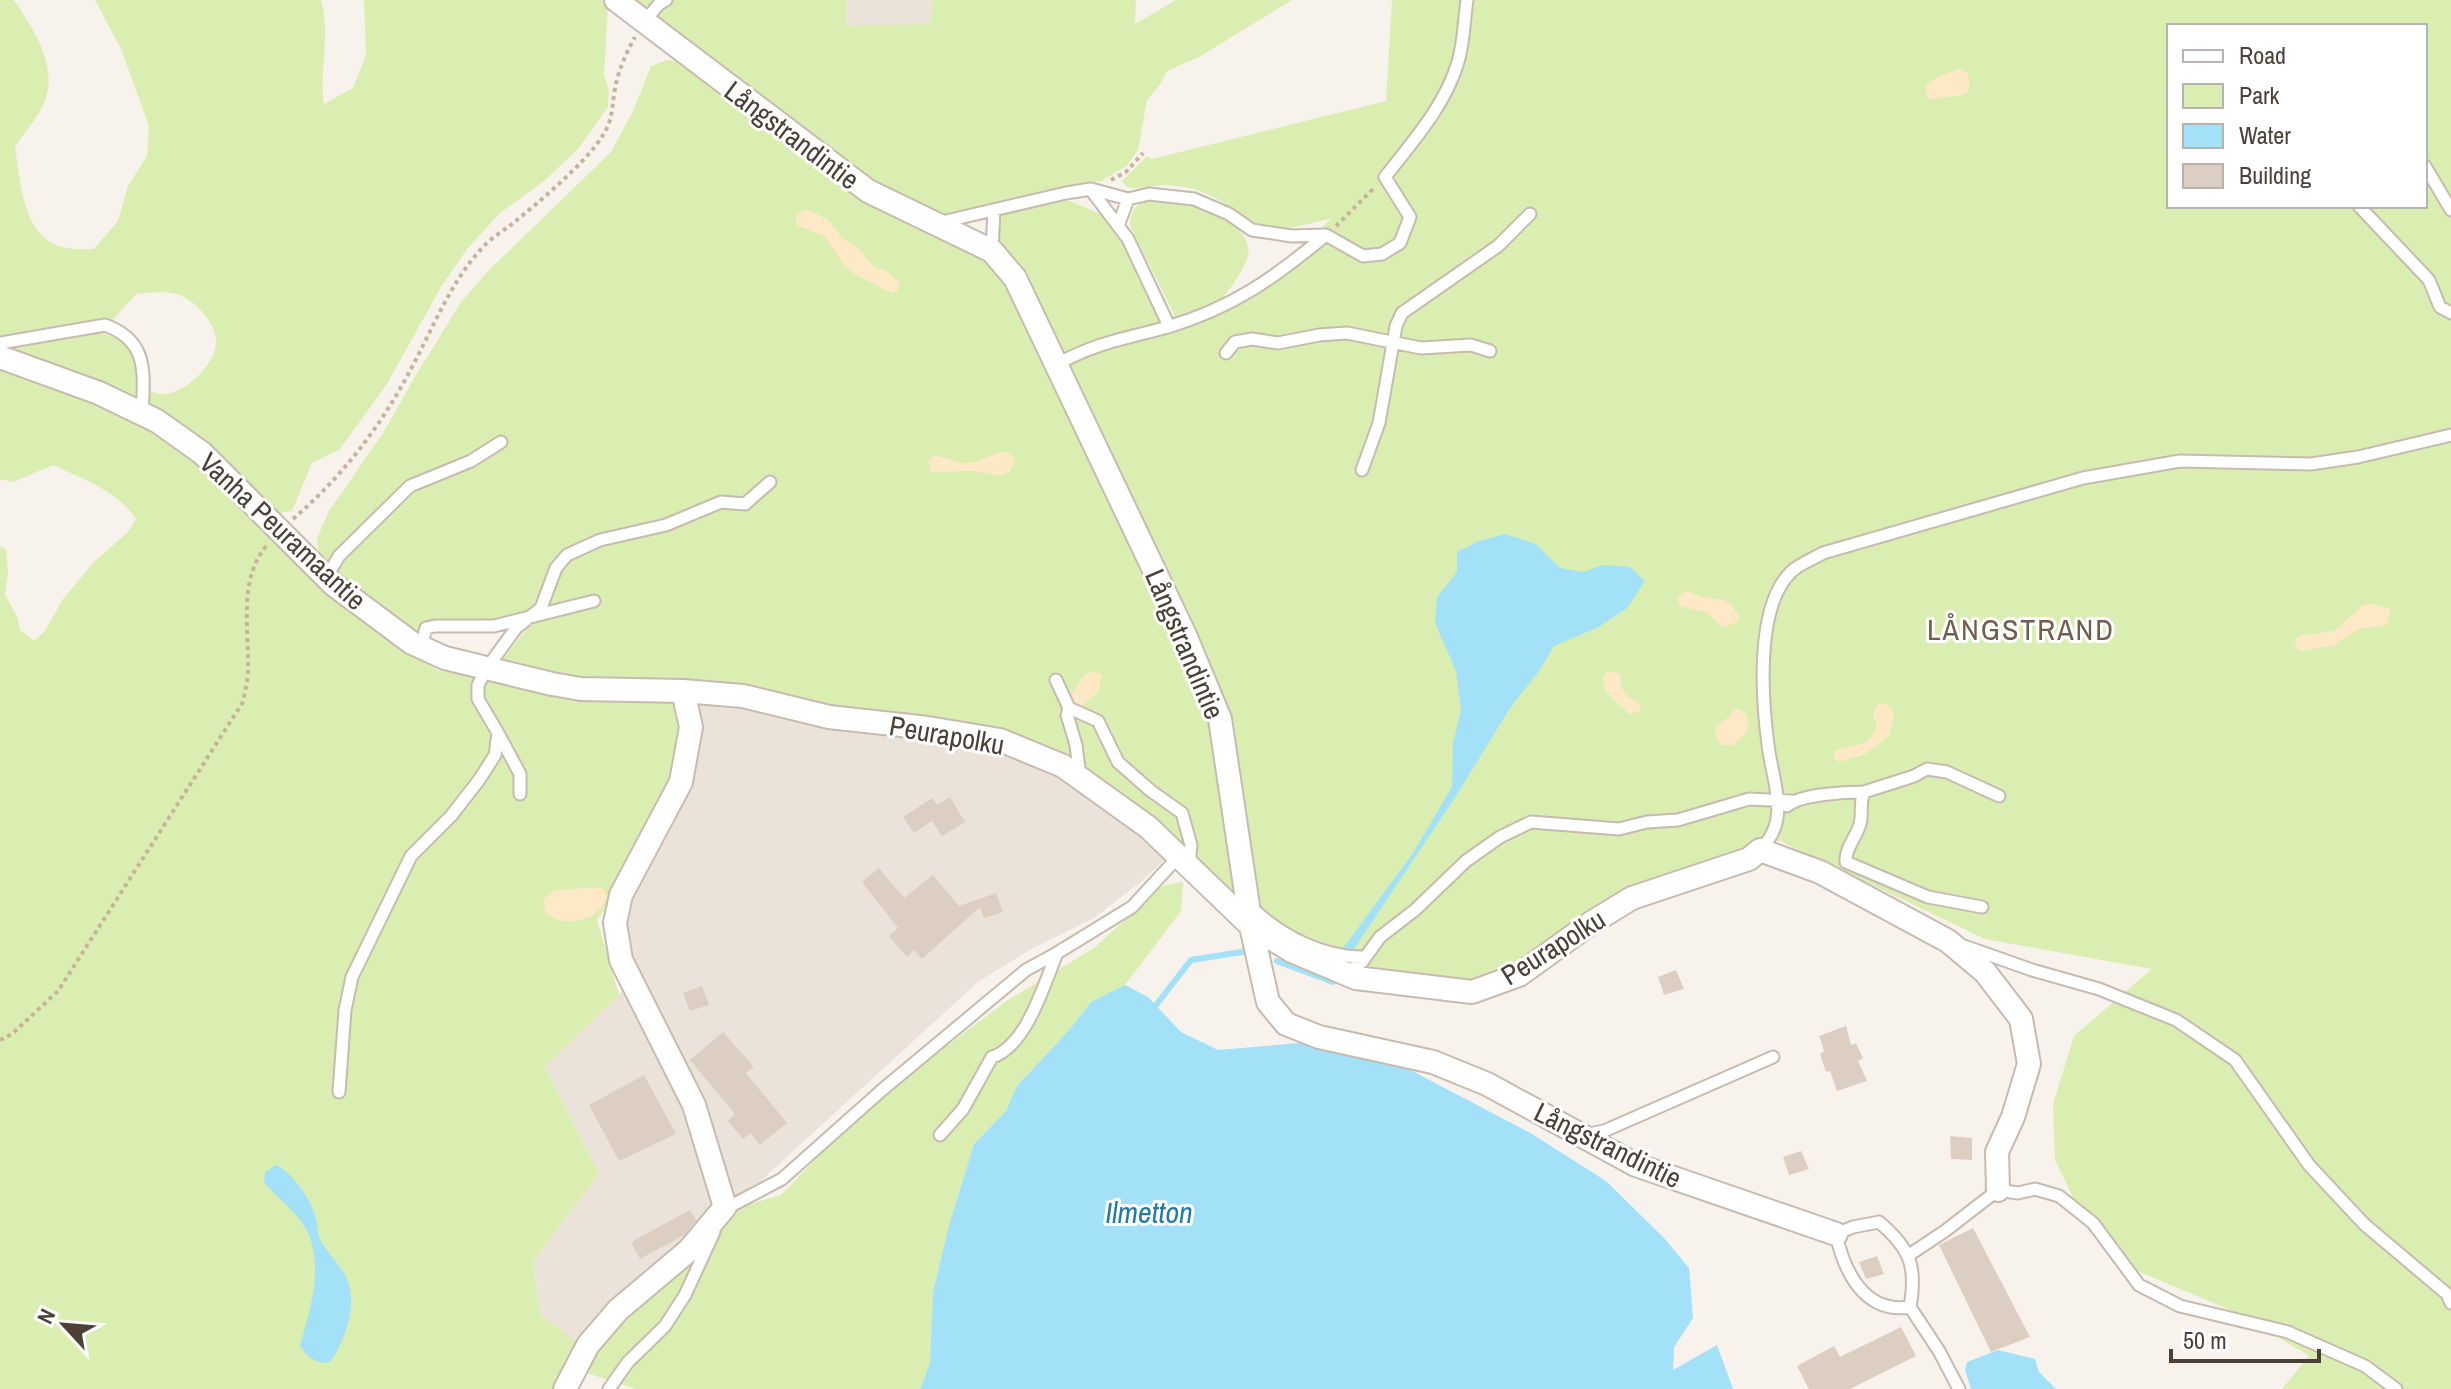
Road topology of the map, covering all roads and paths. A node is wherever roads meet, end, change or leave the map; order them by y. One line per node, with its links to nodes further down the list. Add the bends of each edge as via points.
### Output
1 (616, 0): 4 (street, Långstrandintie)
2 (666, 0): 4 (lane)
3 (1467, 0): 7 (lane, via 1459,60 1448,90)
4 (644, 23): 14 (street, Långstrandintie, via 868,191); 31 (path, via 625,55 603,136 485,245 442,306 411,370 365,443 326,490)
5 (1143, 153): 8 (path, via 1126,172)
6 (2427, 169): 12 (lane)
7 (1385, 177): 16 (path); 16 (lane, via 1410,217 1400,243 1382,254 1363,256)
8 (1091, 189): 9 (lane); 11 (lane); 15 (lane)
9 (1128, 199): 15 (lane); 16 (lane, via 1149,194 1194,199 1252,230)
10 (2361, 208): 18 (lane, via 2429,280 2440,307)
11 (994, 210): 14 (lane); 17 (lane)
12 (2451, 210)
13 (1530, 214): 20 (lane, via 1487,255 1402,313)
14 (938, 223): 17 (street, Långstrandintie)
15 (1118, 226): 19 (lane)
16 (1326, 235): 19 (lane, via 1274,278 1228,305)
17 (992, 251): 25 (street, Långstrandintie, via 1015,278)
18 (2451, 313)
19 (1169, 326): 25 (lane, via 1083,349)
20 (1393, 342): 22 (lane, via 1421,348 1471,345); 23 (lane, via 1347,333 1278,343 1252,339 1235,342); 29 (lane, via 1379,423)
21 (0, 343): 26 (lane, via 105,325 119,331 139,352)
22 (1490, 351)
23 (1226, 353)
24 (0, 357): 26 (street, Vanha Peuramaantie)
25 (1058, 364): 51 (street, Långstrandintie, via 1220,719)
26 (142, 414): 31 (street, Vanha Peuramaantie, via 202,453)
27 (2451, 435): 45 (lane, via 2311,464 2180,461 2083,478 1823,553 1792,571 1776,592 1767,631 1763,683)
28 (501, 442): 32 (lane, via 471,461 410,486 339,556)
29 (1362, 470)
30 (770, 482): 34 (lane, via 745,504 721,502 567,555 556,568 541,608)
31 (279, 531): 32 (street, Vanha Peuramaantie); 56 (path, via 252,571 243,702 58,991)
32 (326, 578): 35 (street, Vanha Peuramaantie)
33 (594, 601): 34 (lane)
34 (531, 617): 35 (lane, via 494,626 426,628); 36 (lane, via 516,628)
35 (421, 647): 36 (street, Vanha Peuramaantie)
36 (487, 668): 38 (street, Vanha Peuramaantie, via 581,689); 40 (lane, via 478,699)
37 (1056, 680): 39 (lane)
38 (683, 691): 41 (street, Peurapolku, via 743,696 829,717 1000,740); 62 (street, via 691,727 681,782 621,895 615,923 621,960 694,1105)
39 (1069, 708): 41 (lane); 49 (lane, via 1098,721 1118,762 1182,813 1191,845)
40 (498, 733): 43 (lane, via 520,774); 58 (lane, via 495,755 479,780 411,856 352,977)
41 (1081, 779): 49 (street, Peurapolku, via 1148,827)
42 (1864, 792): 44 (lane, via 1927,769 1947,772); 46 (lane); 50 (lane, via 1861,821 1846,862 1928,897)
43 (520, 794)
44 (1999, 796)
45 (1778, 801): 46 (lane); 47 (lane); 54 (lane, via 1749,799 1678,820 1619,829 1531,822 1466,861 1380,937)
46 (1792, 801): 47 (lane)
47 (1774, 824): 48 (lane, via 1772,839)
48 (1760, 850): 52 (street, via 1820,872); 55 (street, Peurapolku, via 1749,859 1632,898 1519,975 1472,992)
49 (1184, 861): 51 (street, Peurapolku); 53 (lane, via 1132,907)
50 (1982, 907)
51 (1250, 915): 54 (lane, via 1331,954); 55 (street, Peurapolku, via 1292,951); 60 (street, Långstrandintie, via 1268,1002 1286,1024 1319,1037 1433,1062 1487,1084)
52 (1948, 941): 61 (street, via 1985,972 2021,1019 2029,1064 1997,1152); 65 (lane, via 2099,989 2176,1020 2235,1060 2309,1165)
53 (1057, 953): 59 (lane, via 1014,1044 992,1057 963,1109); 62 (lane, via 1026,970 782,1179)
54 (1365, 957): 55 (lane)
55 (1345, 974)
56 (0, 1040)
57 (1773, 1057): 60 (lane, via 1604,1131)
58 (339, 1092)
59 (940, 1135)
60 (1580, 1136): 63 (street, Långstrandintie, via 1663,1176)
61 (1998, 1190): 64 (lane); 70 (lane, via 2035,1189 2059,1196 2093,1223 2139,1285 2180,1306 2288,1332 2365,1366)
62 (725, 1207): 67 (street, via 688,1251 618,1310 588,1345); 68 (lane, via 685,1295)
63 (1836, 1234): 64 (lane, via 1879,1222); 66 (lane, via 1855,1286 1875,1301)
64 (1909, 1255): 66 (lane, via 1915,1280)
65 (2451, 1303)
66 (1910, 1307): 69 (lane)
67 (565, 1389)
68 (609, 1389)
69 (1959, 1389)
70 (2396, 1389)

